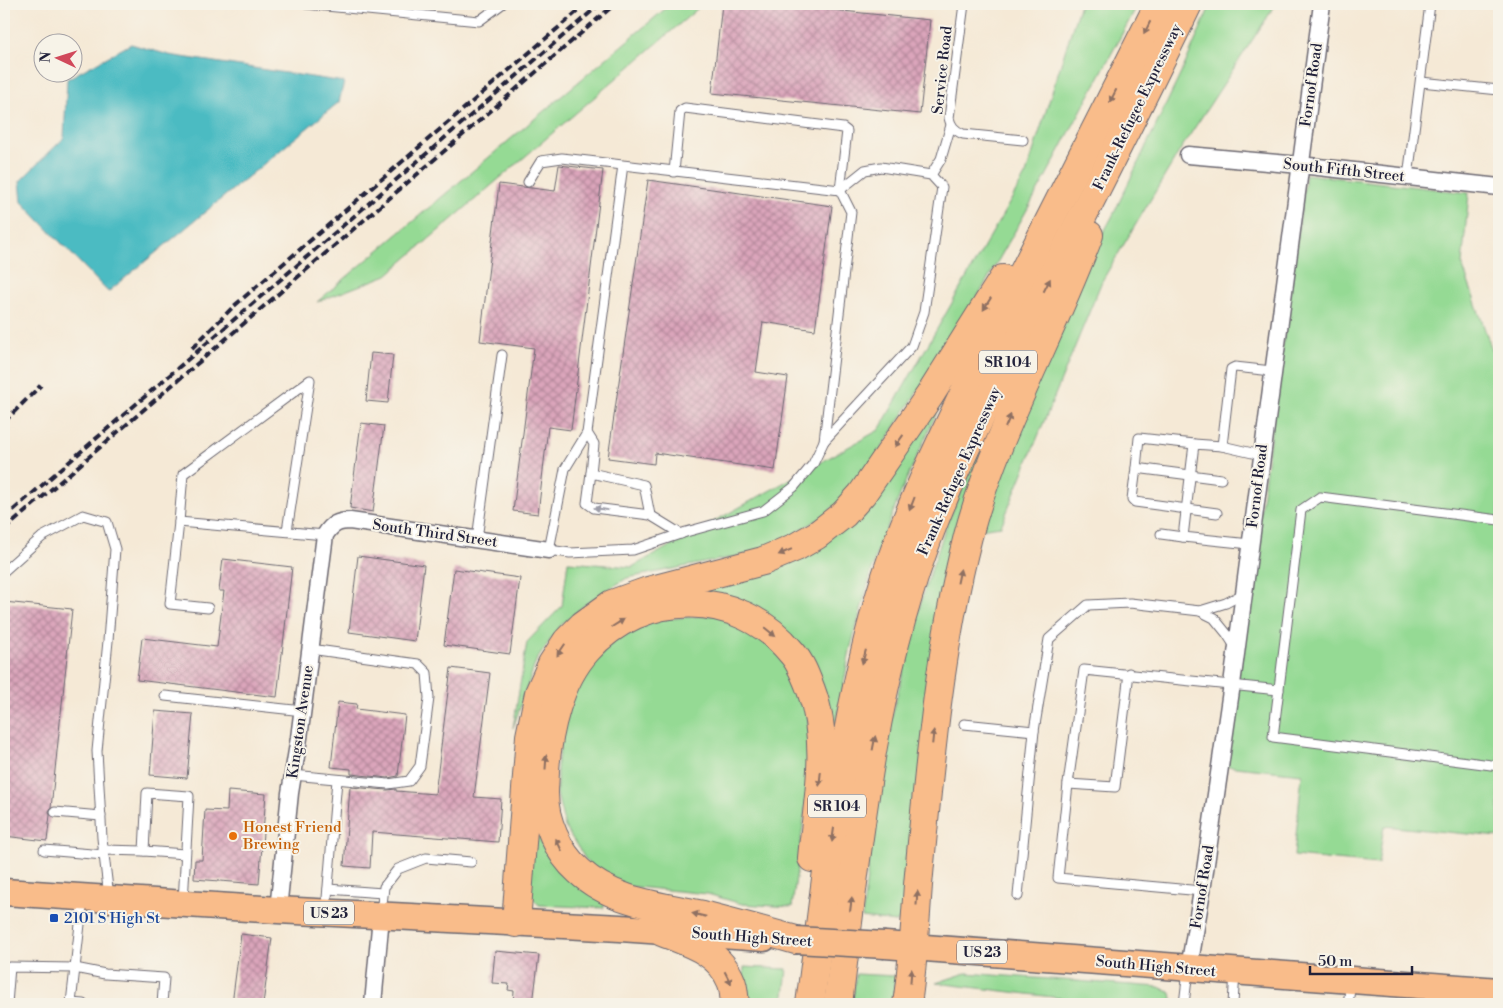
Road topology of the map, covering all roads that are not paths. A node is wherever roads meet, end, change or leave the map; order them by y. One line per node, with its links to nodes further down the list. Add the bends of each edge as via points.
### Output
1 (306, 4): 2 (lane, via 479,21)
2 (502, 4)
3 (964, 4): 11 (lane, Service Road, via 949,118)
4 (1159, 4): 22 (highway, Frank-Refugee Expressway / SR 104, one-way to 22)
5 (1188, 4): 10 (highway, Frank-Refugee Expressway / SR 104)
6 (1322, 4): 15 (street, Fornof Road)
7 (1430, 4): 8 (lane)
8 (1420, 82): 9 (lane); 18 (lane)
9 (1499, 90)
10 (1134, 114): 84 (highway, one-way to 10, via 946,636 969,535 1005,428 1074,275); 98 (highway, Frank-Refugee Expressway / SR 104, one-way to 10, via 872,752 886,682 912,585 935,519 980,416)
11 (951, 125): 12 (lane, Service Road, via 963,134); 17 (lane, via 941,159)
12 (1024, 140)
13 (1188, 155): 15 (street, South Fifth Street)
14 (622, 165): 16 (lane); 19 (lane, via 562,158 541,161); 25 (lane)
15 (1300, 165): 18 (street, South Fifth Street); 24 (street, Fornof Road)
16 (674, 172): 21 (lane); 21 (lane, via 680,111 685,108 844,128 847,131)
17 (931, 175): 21 (lane, via 881,167 865,170); 26 (lane, via 942,188 924,312 912,346)
18 (1408, 177): 20 (street, South Fifth Street)
19 (528, 182)
20 (1499, 186)
21 (840, 190): 26 (lane, via 851,212)
22 (1040, 240): 80 (highway, one-way to 80, via 1000,282 930,395 862,494 844,514 817,535 763,561 648,591 612,604 567,641 539,693 530,736); 97 (highway, Frank-Refugee Expressway / SR 104, one-way to 97, via 934,455 911,507 884,585 858,679 845,747)
23 (502, 355): 44 (lane)
24 (1272, 370): 28 (lane, via 1235,366 1231,370); 29 (street, Fornof Road)
25 (587, 433): 31 (lane, via 594,444); 46 (lane, via 564,469)
26 (824, 441): 40 (lane, via 813,464 794,487 763,511)
27 (1194, 444): 28 (lane); 30 (lane, via 1140,438); 32 (lane)
28 (1222, 446): 29 (lane)
29 (1261, 456): 45 (street, Fornof Road)
30 (1136, 468): 32 (lane); 34 (lane, via 1132,499 1135,502)
31 (591, 473): 36 (lane, via 644,485); 36 (lane, one-way to 31, via 594,508 587,503)
32 (1191, 475): 33 (lane); 34 (lane)
33 (1221, 478)
34 (1187, 509): 35 (lane); 43 (lane)
35 (1217, 512)
36 (650, 515): 40 (lane)
37 (1499, 520): 55 (lane, via 1320,497 1301,510)
38 (179, 522): 39 (lane); 39 (lane, via 183,474 310,380); 49 (lane, via 170,604)
39 (288, 531): 42 (lane)
40 (681, 534): 46 (lane, via 632,550 570,553)
41 (1161, 534): 43 (lane)
42 (325, 535): 44 (street, South Third Street, via 331,526 340,521 350,521); 52 (street, Kingston Avenue)
43 (1183, 537): 45 (lane)
44 (478, 539): 46 (street, South Third Street)
45 (1250, 544): 48 (street, Fornof Road)
46 (550, 550)
47 (4, 571): 65 (lane, via 42,537 83,515 107,522 115,549 97,751)
48 (1243, 594): 50 (lane); 51 (street, Fornof Road)
49 (208, 608)
50 (1200, 611): 51 (lane, via 1214,618); 59 (lane, via 1130,604 1088,605 1049,639)
51 (1236, 648): 54 (street, Fornof Road)
52 (310, 649): 57 (street, Kingston Avenue); 62 (lane, via 418,664 428,673 429,698 420,766 409,782 388,784)
53 (1129, 673): 54 (lane); 63 (lane, via 1084,670); 63 (lane, via 1115,787)
54 (1232, 684): 55 (lane); 71 (street, Fornof Road)
55 (1279, 690): 60 (lane, via 1273,737)
56 (165, 696): 57 (lane)
57 (303, 711): 61 (street, Kingston Avenue)
58 (964, 724): 59 (lane)
59 (1034, 732): 73 (lane)
60 (1499, 766)
61 (293, 775): 62 (lane); 79 (street, Kingston Avenue)
62 (337, 780): 76 (lane)
63 (1068, 784): 71 (lane, via 1058,878)
64 (56, 812): 65 (lane)
65 (101, 816): 68 (lane)
66 (44, 850): 68 (lane)
67 (144, 852): 68 (lane); 69 (lane); 69 (lane, via 148,793 189,796)
68 (104, 853): 75 (lane)
69 (185, 854): 77 (lane)
70 (471, 862): 78 (lane, via 426,858 398,869 384,887)
71 (1202, 891): 86 (street, Fornof Road)
72 (4, 892): 74 (main road, South High Street / US 23)
73 (1018, 896)
74 (83, 898): 75 (main road, South High Street / US 23); 85 (lane)
75 (110, 900): 77 (main road, South High Street / US 23)
76 (327, 901): 78 (main road, South High Street / US 23); 79 (main road, South High Street / US 23)
77 (183, 904): 79 (main road, South High Street / US 23)
78 (382, 904): 80 (main road, South High Street / US 23); 94 (street)
79 (278, 910)
80 (516, 923): 82 (main road, South High Street / US 23)
81 (746, 931): 82 (main road, South High Street / US 23); 83 (highway); 96 (highway, one-way to 96, via 635,901 598,886 578,871 564,854 546,811 546,754 561,697 575,666 596,640 620,621 664,604 699,604 731,610 752,620 793,654 812,692 818,712 822,757)
82 (662, 932): 95 (highway, one-way to 95, via 704,949 718,961 731,981)
83 (796, 940): 84 (main road, South High Street / US 23, bridge)
84 (913, 947): 86 (main road, South High Street / US 23); 99 (highway, one-way to 84)
85 (75, 968): 90 (lane, via 10,968); 91 (lane); 93 (lane, via 105,974 164,978)
86 (1189, 968): 87 (main road, South High Street / US 23); 100 (lane)
87 (1235, 972): 89 (main road, South High Street / US 23); 101 (lane)
88 (1499, 991): 89 (main road, South High Street / US 23)
89 (1349, 992)
90 (7, 1004)
91 (70, 1004): 92 (lane)
92 (83, 1004)
93 (162, 1004)
94 (373, 1004)
95 (734, 1004)
96 (797, 1004)
97 (810, 1004)
98 (838, 1004)
99 (907, 1004)
100 (1184, 1004)
101 (1232, 1004)

